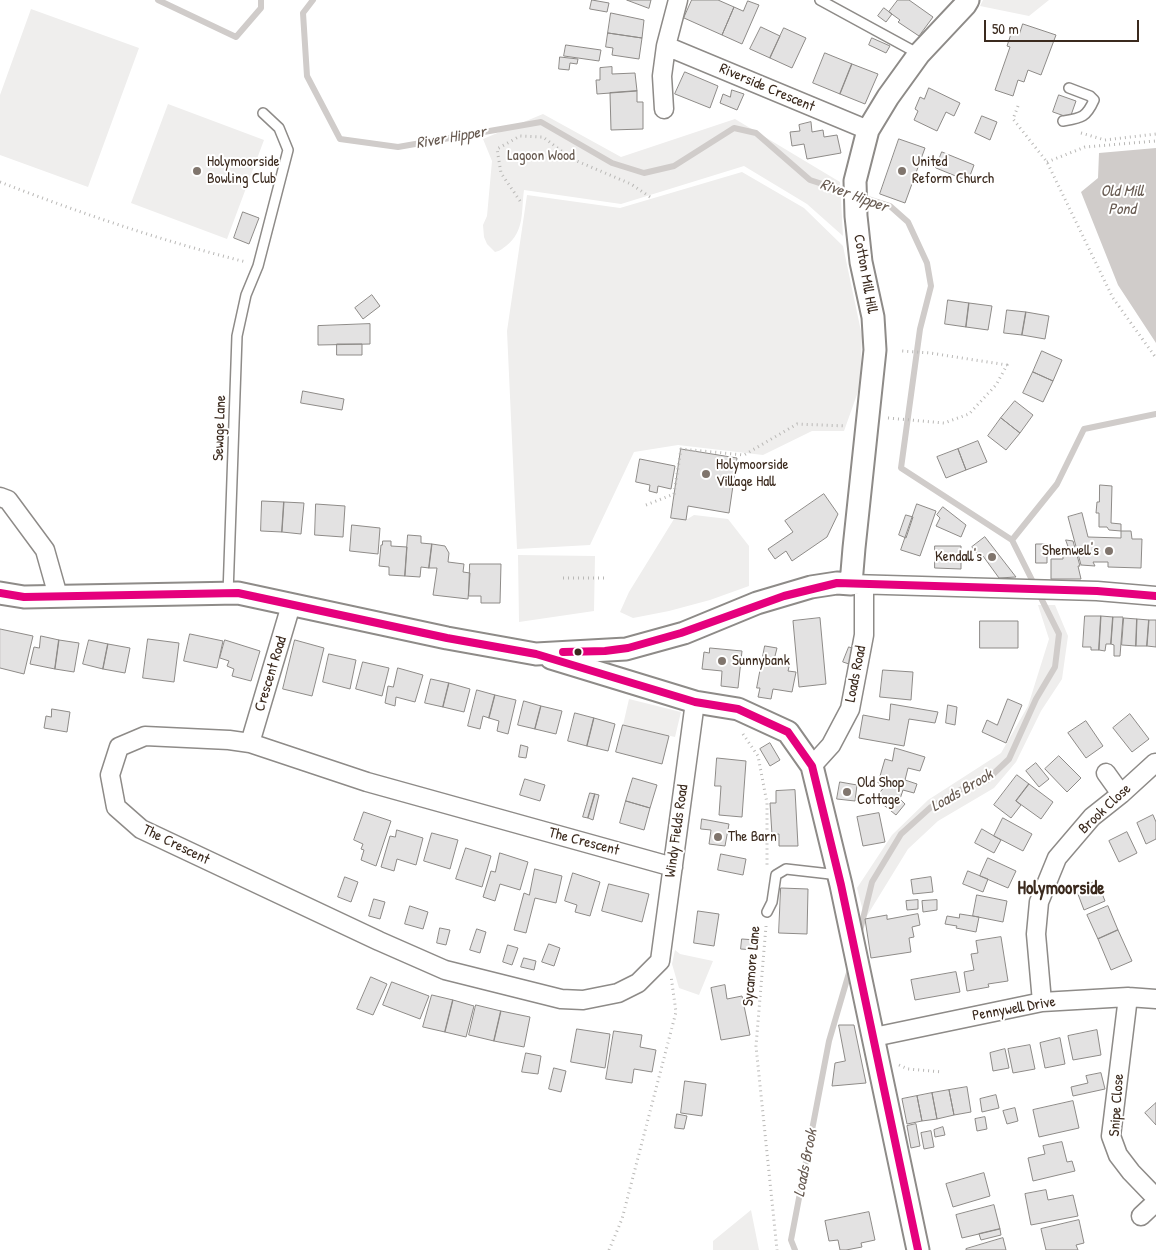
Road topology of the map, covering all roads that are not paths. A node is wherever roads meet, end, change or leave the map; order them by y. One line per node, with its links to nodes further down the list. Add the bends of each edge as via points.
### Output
1 (678, 0): 4 (street)
2 (820, 0): 5 (lane)
3 (968, 0): 5 (street, Cotton Mill Hill)
4 (666, 46): 7 (street, via 662,76); 10 (street, Riverside Crescent)
5 (919, 54): 10 (street, Cotton Mill Hill)
6 (1069, 88): 9 (lane, via 1094,100 1082,118)
7 (664, 109)
8 (263, 113): 14 (lane, Sewage Lane, via 279,128 288,150 237,336)
9 (1063, 121)
10 (868, 130): 12 (street, Cotton Mill Hill, via 855,181 861,262 873,317 875,350 866,427)
11 (0, 497): 15 (street, via 8,500 46,550)
12 (858, 584): 16 (street, via 1097,591); 18 (street, via 811,587 684,633 626,649); 22 (street, Loads Road, via 864,635 850,709 831,745)
13 (0, 593): 15 (street, via 24,597)
14 (228, 594): 15 (street); 17 (street, via 238,593)
15 (58, 596)
16 (1156, 596)
17 (291, 605): 18 (street); 20 (street, Crescent Road)
18 (536, 654): 19 (street)
19 (695, 702): 22 (street, via 738,709 788,732); 25 (street, Windy Fields Road)
20 (250, 743): 25 (street, The Crescent, via 367,782); 28 (street, The Crescent, via 144,736 119,747 110,775 116,807 141,829 444,970 551,997 583,1000 618,993 638,983)
21 (1155, 763): 24 (street, Brook Close)
22 (812, 766): 26 (street)
23 (1106, 773): 24 (street)
24 (1121, 794): 31 (street, Brook Close, via 1092,816 1057,858 1039,902 1036,934)
25 (673, 867): 28 (street, Windy Fields Road)
26 (839, 875): 27 (lane, via 786,869 776,875); 32 (street)
27 (767, 912)
28 (660, 961)
29 (1128, 996): 30 (street, Pennywell Drive); 31 (street, Pennywell Drive); 33 (street, Snipe Close, via 1111,1136 1118,1155)
30 (1156, 999)
31 (1042, 1002): 32 (street, Pennywell Drive)
32 (874, 1037): 35 (street)
33 (1156, 1200): 34 (street)
34 (1141, 1216)
35 (918, 1250)

